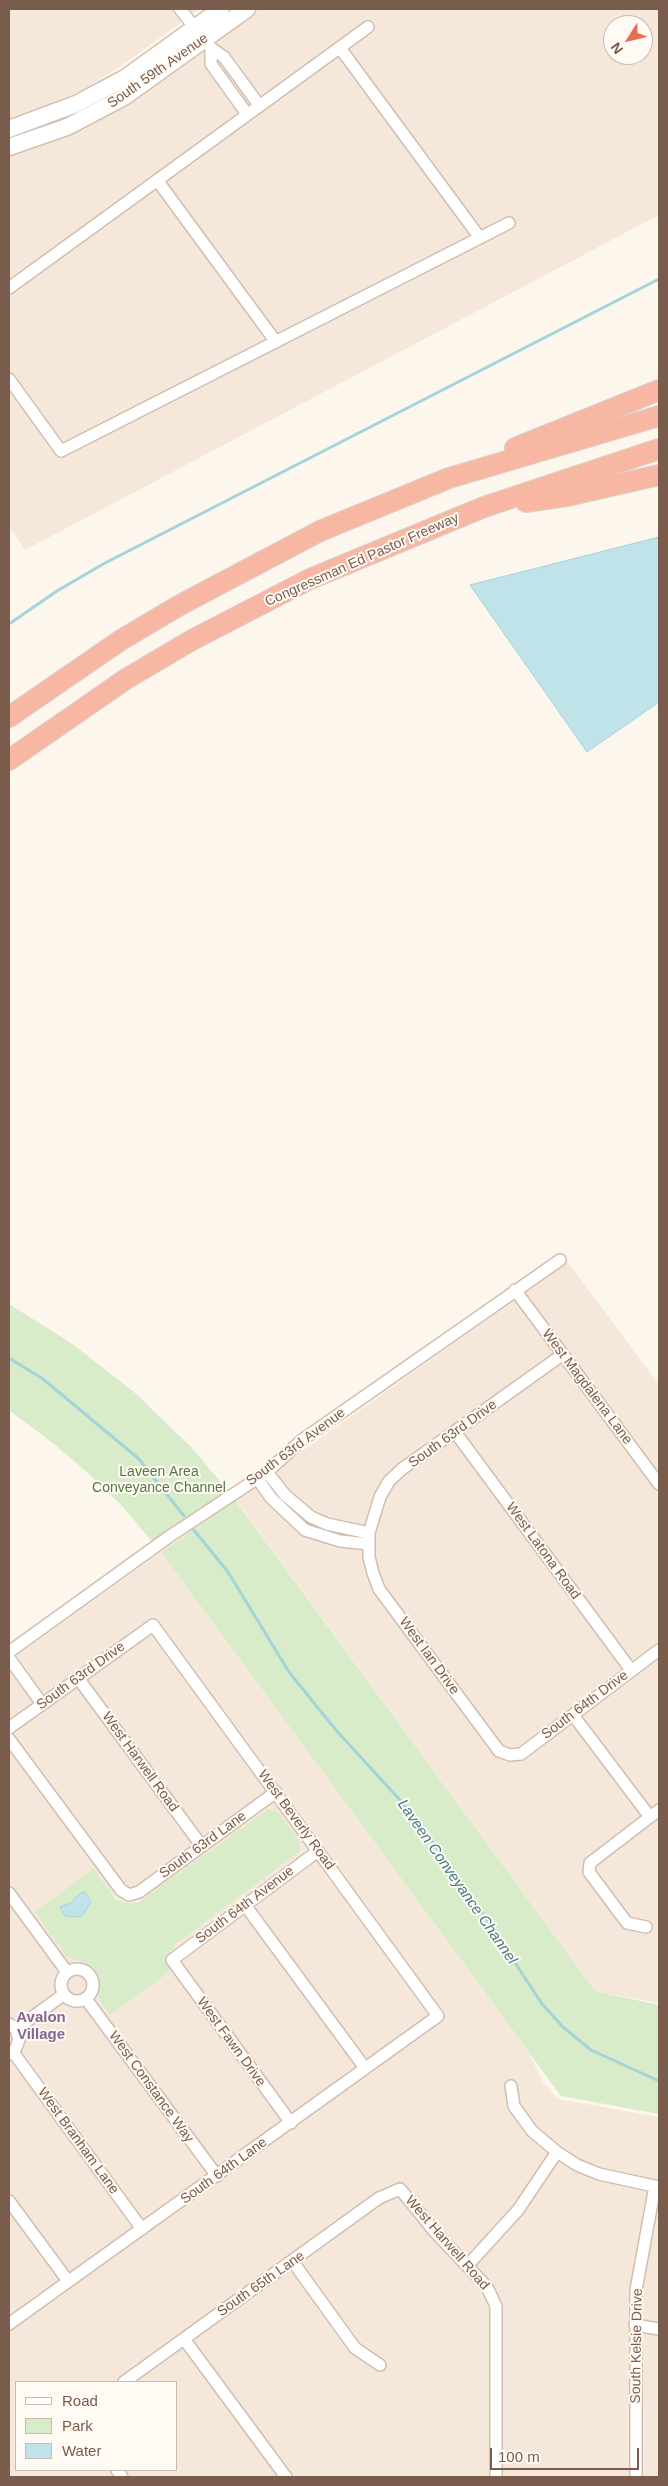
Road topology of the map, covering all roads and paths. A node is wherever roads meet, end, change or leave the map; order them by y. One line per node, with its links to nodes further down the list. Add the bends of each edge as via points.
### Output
1 (180, 9): 5 (street)
2 (221, 9): 5 (main road, South 59th Avenue)
3 (247, 9): 5 (main road, South 59th Avenue)
4 (368, 27): 6 (street)
5 (204, 38): 7 (street, via 224,57); 8 (street, via 211,64); 9 (main road, South 59th Avenue, via 76,104); 10 (main road, South 59th Avenue, via 103,109 67,127)
6 (340, 48): 7 (street); 13 (street)
7 (259, 104): 8 (street)
8 (247, 114): 11 (street)
9 (9, 129)
10 (9, 147)
11 (158, 180): 14 (street); 15 (street)
12 (509, 223): 13 (street)
13 (480, 238): 15 (street)
14 (9, 288)
15 (276, 342): 16 (street, via 61,451)
16 (9, 378)
17 (659, 390): 21 (highway, via 547,433)
18 (659, 416): 21 (highway)
19 (659, 449): 22 (highway, Congressman Ed Pastor Freeway)
20 (659, 475): 22 (highway, via 567,496)
21 (449, 478): 23 (highway, via 320,531 224,579 121,640)
22 (484, 508): 24 (highway, Congressman Ed Pastor Freeway, via 310,579 255,606 126,679)
23 (9, 716)
24 (9, 760)
25 (560, 1260): 26 (street, South 63rd Avenue)
26 (515, 1290): 27 (street, West Magdalena Lane); 29 (street, South 63rd Avenue, via 302,1440)
27 (562, 1355): 28 (street, South 63rd Drive); 30 (street, West Magdalena Lane)
28 (455, 1432): 31 (street, South 63rd Drive, via 389,1481 380,1497); 36 (street, West Latona Road)
29 (262, 1475): 31 (street, via 271,1498 306,1530 340,1542); 34 (street, South 63rd Avenue, via 170,1536)
30 (659, 1484)
31 (369, 1538): 42 (street, West Ian Drive, via 369,1557 379,1589 499,1751)
32 (153, 1625): 37 (street, South 63rd Drive); 43 (street, West Beverly Road)
33 (659, 1650): 36 (street, South 64th Drive)
34 (9, 1652)
35 (9, 1658): 38 (street)
36 (631, 1670): 39 (street, South 64th Drive)
37 (78, 1678): 38 (street, South 63rd Drive); 46 (street, West Harwell Road)
38 (42, 1704): 40 (street, South 63rd Drive)
39 (573, 1715): 42 (street, South 64th Drive, via 521,1754); 45 (street)
40 (9, 1728)
41 (9, 1739): 46 (street, South 63rd Lane, via 121,1890 129,1895 139,1892)
42 (510, 1755)
43 (276, 1792): 46 (street, South 63rd Lane); 47 (street, West Beverly Road)
44 (659, 1810): 45 (street)
45 (650, 1817): 50 (street, via 590,1863 589,1872 627,1922)
46 (202, 1846)
47 (318, 1851): 49 (street, South 64th Avenue); 55 (street, West Beverly Road)
48 (9, 1893): 52 (street)
49 (245, 1905): 51 (street, South 64th Avenue); 58 (street)
50 (646, 1927)
51 (172, 1960): 60 (street, West Fawn Drive)
52 (67, 1972): 53 (street, via 61,1980); 54 (street, via 80,1970 91,1978 93,1987)
53 (63, 1995): 54 (street, via 71,2001); 56 (street)
54 (86, 1999): 62 (street, West Constance Way)
55 (438, 2016): 58 (street, South 64th Lane)
56 (12, 2027): 57 (street, West Branham Lane, via 19,2044)
57 (11, 2053): 66 (street, West Branham Lane)
58 (365, 2068): 60 (street, South 64th Lane)
59 (511, 2086): 61 (street, via 514,2106 532,2131)
60 (291, 2123): 62 (street, South 64th Lane)
61 (557, 2152): 63 (street, via 600,2174); 68 (street, via 518,2210)
62 (217, 2176): 66 (street, South 64th Lane)
63 (657, 2186): 71 (street, South Kelsie Drive, via 636,2290)
64 (400, 2189): 67 (street, South 65th Lane, via 379,2198); 68 (street, West Harwell Road)
65 (9, 2201): 69 (street)
66 (142, 2229): 69 (street, South 64th Lane)
67 (292, 2262): 73 (street, South 65th Lane); 74 (street, via 355,2348)
68 (467, 2266): 77 (street, West Harwell Road, via 487,2287 496,2306)
69 (68, 2282): 70 (street, South 64th Lane)
70 (9, 2324)
71 (635, 2325): 72 (street); 78 (street, South Kelsie Drive)
72 (659, 2329)
73 (184, 2338): 75 (street, South 65th Lane); 76 (street)
74 (380, 2365)
75 (125, 2381)
76 (286, 2477)
77 (496, 2477)
78 (636, 2477)

